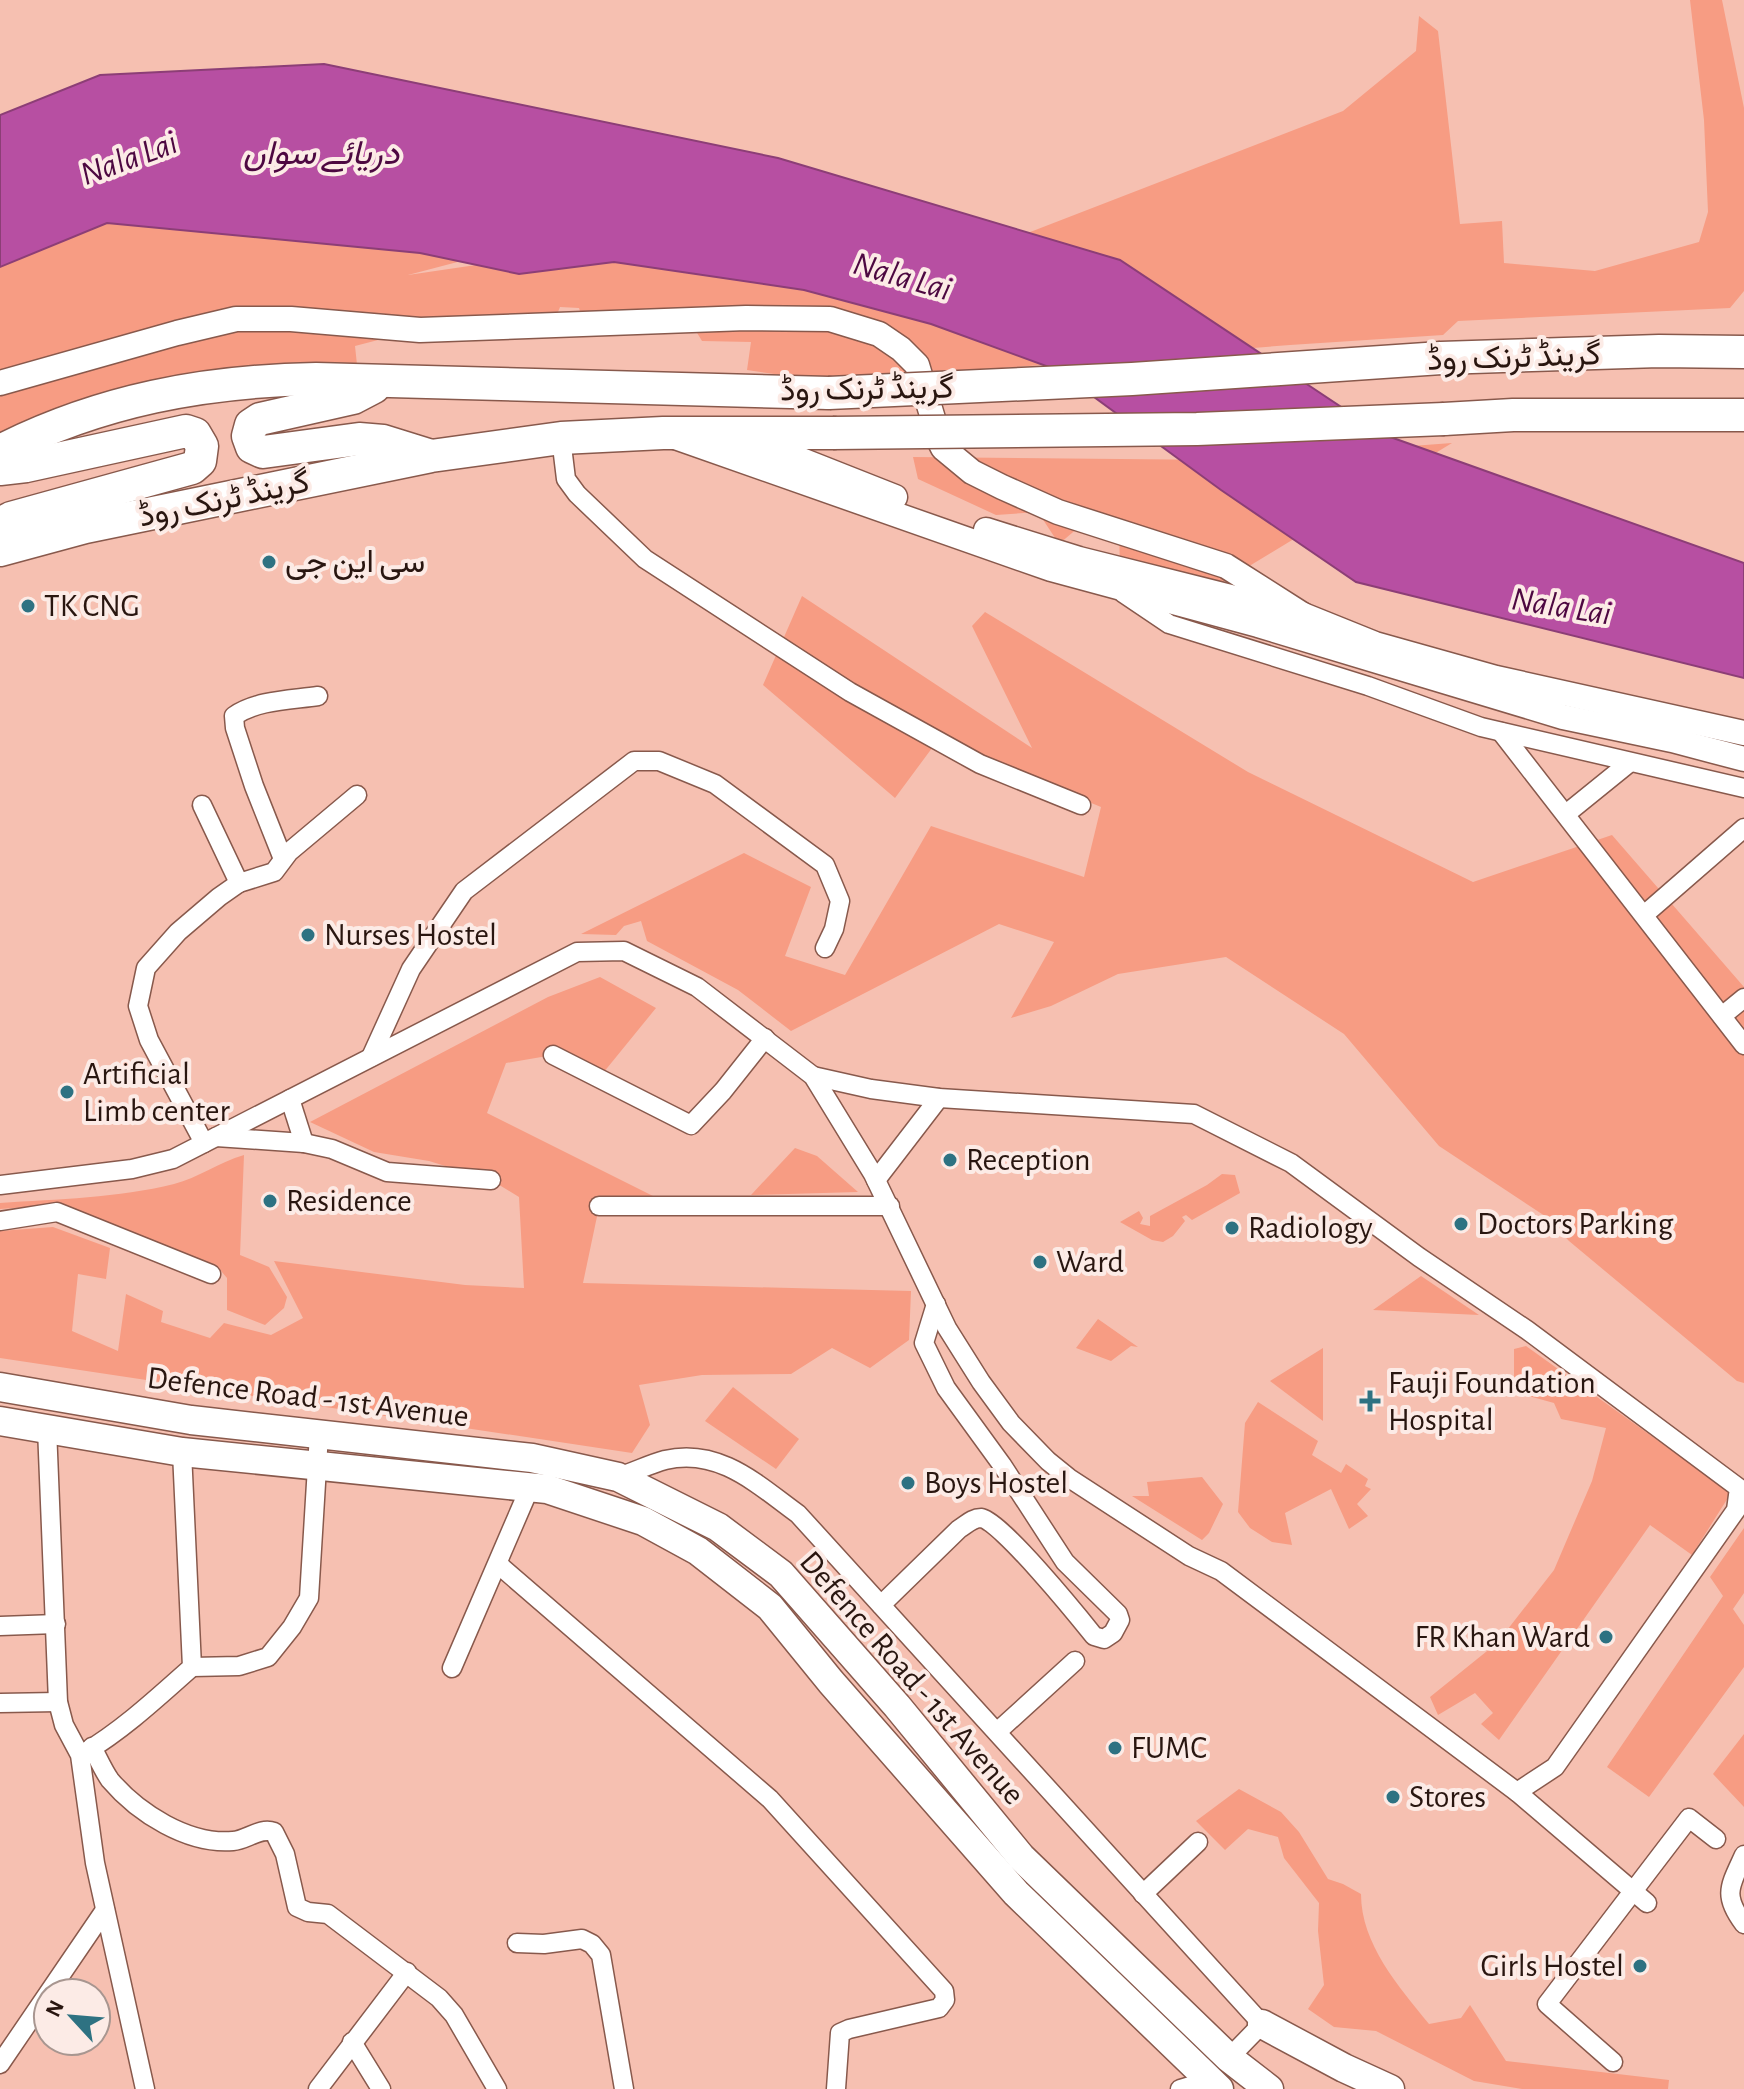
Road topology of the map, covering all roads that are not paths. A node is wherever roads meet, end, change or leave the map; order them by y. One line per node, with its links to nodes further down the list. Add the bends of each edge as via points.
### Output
1 (1744, 352): 2 (highway, گرینڈ ٹرنک روڈ, bridge, via 1441,358 829,393)
2 (384, 382): 8 (highway, گرینڈ ٹرنک روڈ, via 286,380 200,386 77,418); 9 (highway, via 353,398 260,419 251,425 252,447 263,452 359,439)
3 (0, 383): 14 (main road, via 236,319 420,330 830,319 879,334 917,365 943,448 972,472 1058,512 1226,566)
4 (1744, 415): 6 (highway, گرینڈ ٹرنک روڈ, bridge, via 1513,415 1197,429)
5 (663, 433): 6 (highway, گرینڈ ٹرنک روڈ); 7 (highway, گرینڈ ٹرنک روڈ); 13 (main road)
6 (732, 433): 14 (main road, via 955,520 1079,559)
7 (561, 438): 9 (highway, گرینڈ ٹرنک روڈ); 23 (street, via 566,479 645,559 850,692 980,764)
8 (0, 451)
9 (431, 456): 12 (highway, گرینڈ ٹرنک روڈ, via 85,527)
10 (0, 469): 11 (highway, via 186,431 202,446 200,461 192,468)
11 (0, 524)
12 (0, 550)
13 (1114, 587): 16 (street, via 1169,624); 18 (main road, via 1563,717)
14 (1303, 615): 17 (main road, via 1375,644 1496,678)
15 (318, 696): 26 (street, via 260,705 234,716)
16 (1501, 732): 19 (street); 24 (street)
17 (1744, 733)
18 (1744, 759)
19 (1629, 763): 20 (street); 24 (street)
20 (1744, 788)
21 (357, 795): 26 (street)
22 (202, 805): 27 (street)
23 (1081, 805)
24 (1566, 814): 28 (street)
25 (1744, 828): 28 (street)
26 (283, 859): 27 (street, via 274,872)
27 (239, 883): 39 (street, via 178,932 146,968 138,1006 149,1040)
28 (1644, 915): 31 (street)
29 (825, 948): 35 (street, via 840,901 825,865 715,784 659,761 634,761 464,891 411,969)
30 (1744, 998): 31 (street)
31 (1722, 1016): 33 (street)
32 (765, 1038): 34 (street, via 691,1125); 35 (street, via 697,987 624,951 577,952); 36 (street)
33 (1744, 1045)
34 (553, 1055)
35 (371, 1057): 38 (street)
36 (813, 1076): 37 (street); 42 (street)
37 (939, 1098): 42 (street); 68 (street, via 1194,1114 1291,1163 1739,1488 1736,1510 1555,1767)
38 (290, 1099): 39 (street); 40 (street)
39 (210, 1140): 40 (street); 43 (street, via 173,1159 132,1169)
40 (304, 1143): 41 (street, via 387,1172)
41 (491, 1180)
42 (876, 1180): 45 (street)
43 (0, 1185)
44 (599, 1206): 45 (street)
45 (890, 1206): 48 (street)
46 (0, 1221): 47 (street, via 57,1212)
47 (211, 1274)
48 (936, 1304): 58 (street, via 924,1343 946,1388 1065,1562 1120,1620 1104,1639 1094,1636 1013,1543 982,1518 959,1529); 68 (street, via 981,1382 1048,1461 1189,1556 1221,1571)
49 (0, 1387): 52 (main road, Defence Road - 1st Avenue, via 191,1420)
50 (0, 1421): 51 (main road)
51 (47, 1428): 53 (main road); 59 (street)
52 (319, 1434): 54 (street); 55 (main road, Defence Road - 1st Avenue, via 532,1458)
53 (182, 1452): 54 (main road); 62 (street)
54 (316, 1467): 56 (main road); 62 (street, via 309,1598 292,1627 268,1657 239,1666)
55 (618, 1477): 58 (street, via 667,1459 711,1458 735,1469 798,1514); 80 (main road, Defence Road - 1st Avenue, via 718,1527 781,1574 1021,1857)
56 (530, 1487): 57 (street); 83 (main road, via 643,1521 698,1551 770,1607 1016,1893)
57 (499, 1565): 63 (street); 89 (street, via 770,1799 944,1991 939,2008 840,2033)
58 (881, 1605): 66 (street)
59 (56, 1624): 60 (street); 64 (street)
60 (0, 1626)
61 (1075, 1661): 66 (street)
62 (192, 1667): 67 (street, via 147,1708)
63 (452, 1668)
64 (58, 1702): 65 (street); 67 (street, via 64,1725)
65 (0, 1703)
66 (997, 1732): 72 (street)
67 (86, 1751): 74 (street, via 95,1863); 77 (street, via 118,1787 173,1830 219,1841 274,1832 285,1854 297,1907 328,1914)
68 (1517, 1792): 73 (street)
69 (1716, 1839): 73 (street, via 1689,1818)
70 (1198, 1842): 72 (street)
71 (1744, 1855): 75 (street, via 1730,1886 1731,1907)
72 (1143, 1894): 78 (street)
73 (1640, 1897): 81 (street, via 1547,2004)
74 (105, 1910): 82 (street); 84 (street)
75 (1744, 1924)
76 (517, 1943): 88 (street, via 582,1939 601,1955)
77 (407, 1972): 79 (street); 87 (street, via 454,2015)
78 (1262, 2024): 80 (street); 92 (main road)
79 (352, 2042): 85 (street); 86 (street)
80 (1229, 2058): 91 (main road, Defence Road - 1st Avenue)
81 (1613, 2062)
82 (0, 2064)
83 (1214, 2085): 90 (street)
84 (145, 2089)
85 (318, 2089)
86 (381, 2089)
87 (497, 2089)
88 (624, 2089)
89 (836, 2089)
90 (1180, 2089)
91 (1269, 2089)
92 (1390, 2089)

